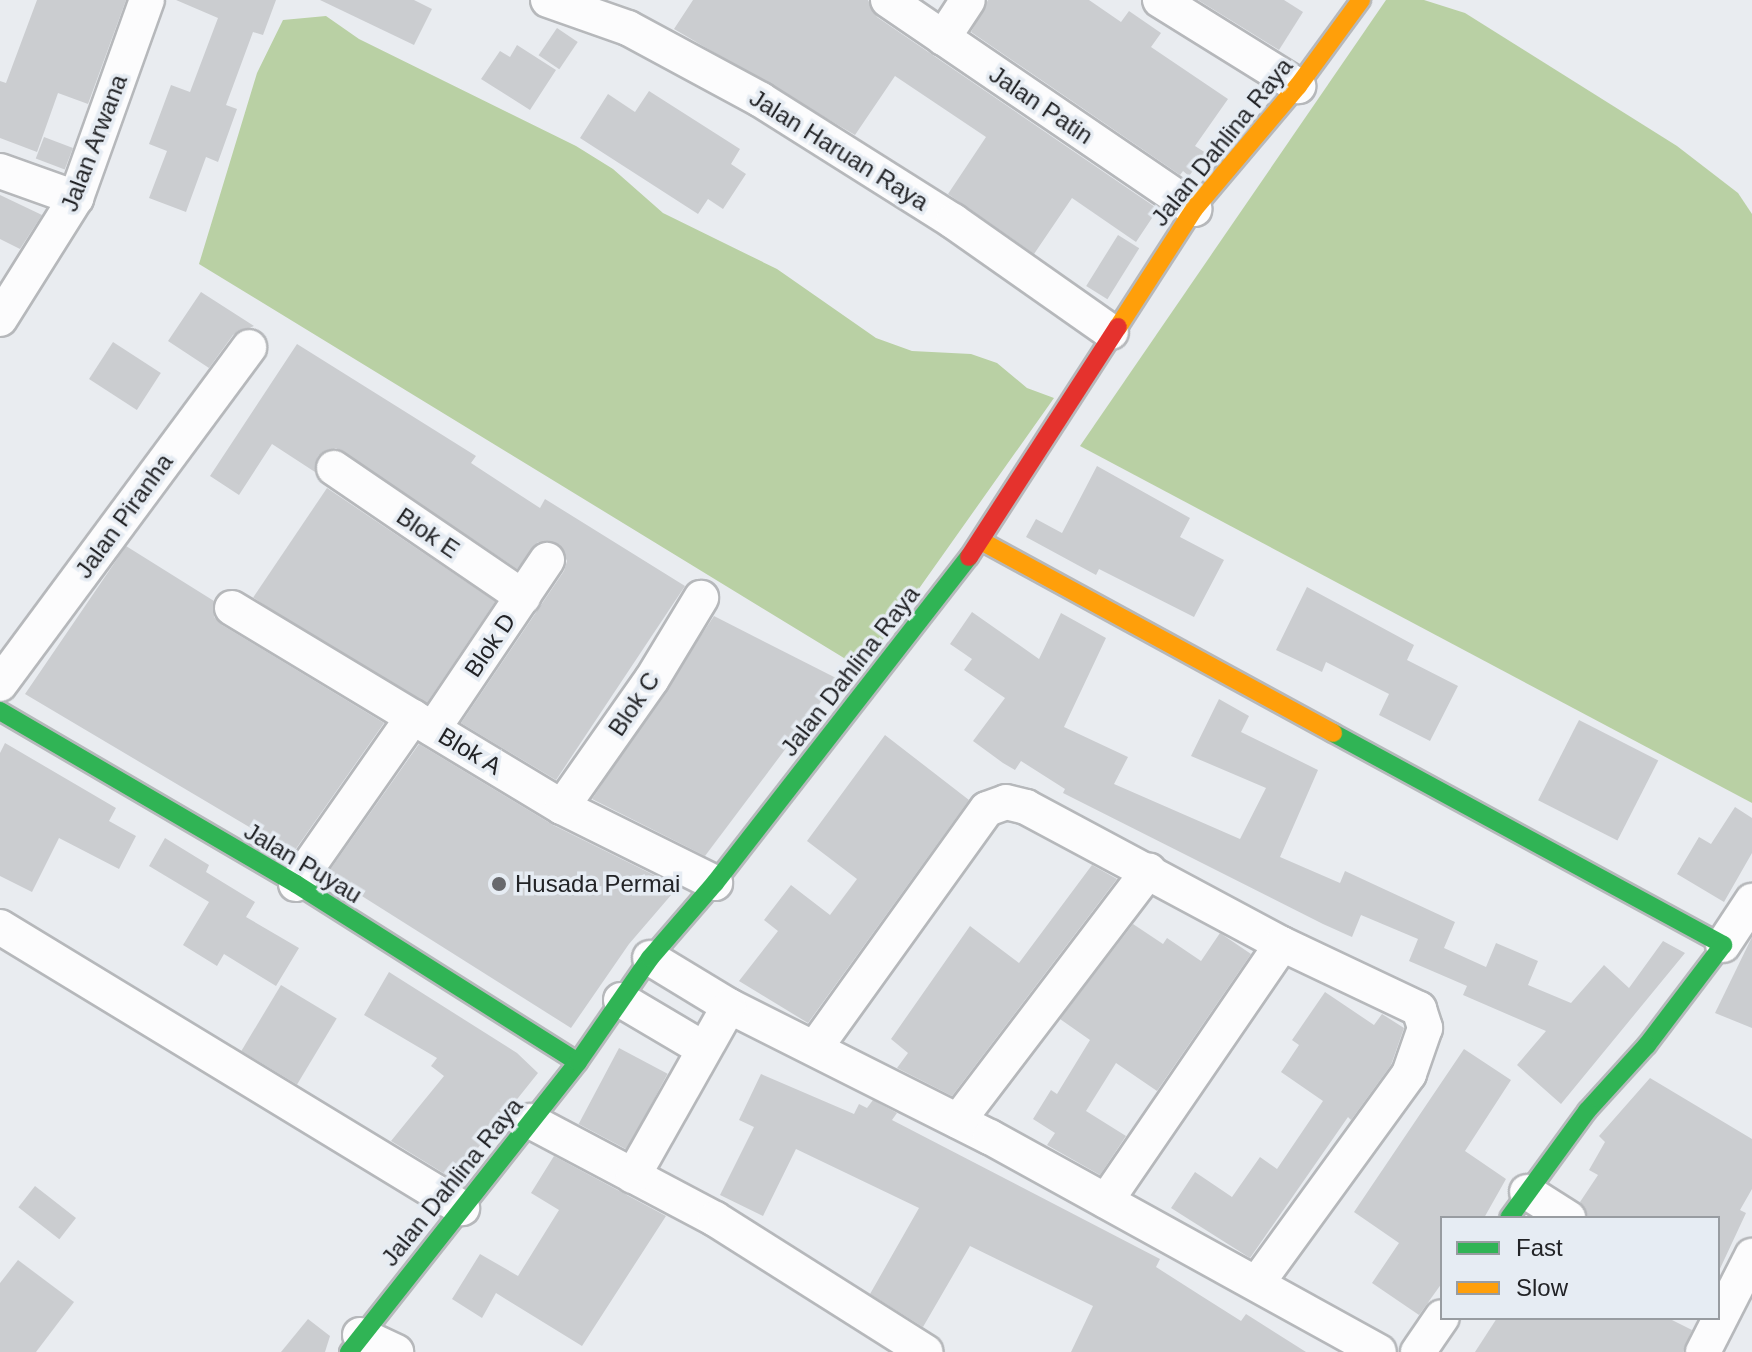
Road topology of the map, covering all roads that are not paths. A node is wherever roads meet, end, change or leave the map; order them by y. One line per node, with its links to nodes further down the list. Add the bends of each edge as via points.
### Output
1 (147, 0): 10 (street, Jalan Arwana)
2 (888, 0): 7 (street, Jalan Patin)
3 (968, 0): 7 (street)
4 (1160, 0): 8 (street)
5 (1361, 0): 8 (street, Jalan Dahlina Raya)
6 (561, 2): 13 (street, Jalan Haruan Raya, via 628,28 761,100 953,221)
7 (943, 38): 11 (street, Jalan Patin)
8 (1298, 86): 11 (street, Jalan Dahlina Raya)
9 (0, 171): 10 (street)
10 (76, 198): 12 (street, Jalan Arwana)
11 (1194, 209): 13 (street, Jalan Dahlina Raya)
12 (0, 319)
13 (1111, 332): 16 (street, Jalan Dahlina Raya)
14 (249, 347): 21 (street, Jalan Piranha)
15 (334, 468): 18 (street, Blok E)
16 (981, 541): 26 (street, Jalan Dahlina Raya); 31 (street)
17 (547, 560): 18 (street, Blok D)
18 (523, 597): 23 (street, Blok D)
19 (701, 598): 24 (street, Blok C, via 652,679)
20 (232, 608): 23 (street, Blok A)
21 (0, 684)
22 (0, 711): 27 (street, Jalan Puyau)
23 (423, 723): 24 (street, Blok A); 27 (street, Blok D)
24 (562, 807): 26 (street, Blok A)
25 (1149, 870): 30 (street); 35 (street, via 1026,807 1006,802 987,809); 39 (street)
26 (715, 883): 32 (street, Jalan Dahlina Raya)
27 (296, 884): 37 (street, Jalan Puyau)
28 (1752, 901): 31 (street)
29 (0, 927): 43 (street)
30 (1282, 944): 41 (street); 46 (street, via 1419,1009 1425,1028 1409,1074)
31 (1723, 945): 42 (street)
32 (650, 958): 33 (street, Jalan Dahlina Raya); 34 (street)
33 (621, 1000): 36 (street); 37 (street, Jalan Dahlina Raya)
34 (729, 1006): 35 (street); 36 (street)
35 (815, 1048): 39 (street)
36 (704, 1049): 40 (street)
37 (578, 1062): 38 (street, Jalan Dahlina Raya)
38 (530, 1121): 40 (street); 43 (street, Jalan Dahlina Raya)
39 (958, 1121): 41 (street)
40 (633, 1176): 52 (street, via 715,1219)
41 (1106, 1201): 46 (street)
42 (1518, 1205): 44 (street)
43 (462, 1208): 50 (street, Jalan Dahlina Raya)
44 (1560, 1216)
45 (1752, 1256): 47 (street)
46 (1257, 1283): 53 (street)
47 (1720, 1315)
48 (1440, 1320): 54 (street)
49 (1718, 1320): 55 (street)
50 (354, 1344): 51 (street)
51 (396, 1352)
52 (925, 1352)
53 (1379, 1352)
54 (1418, 1352)
55 (1703, 1352)

